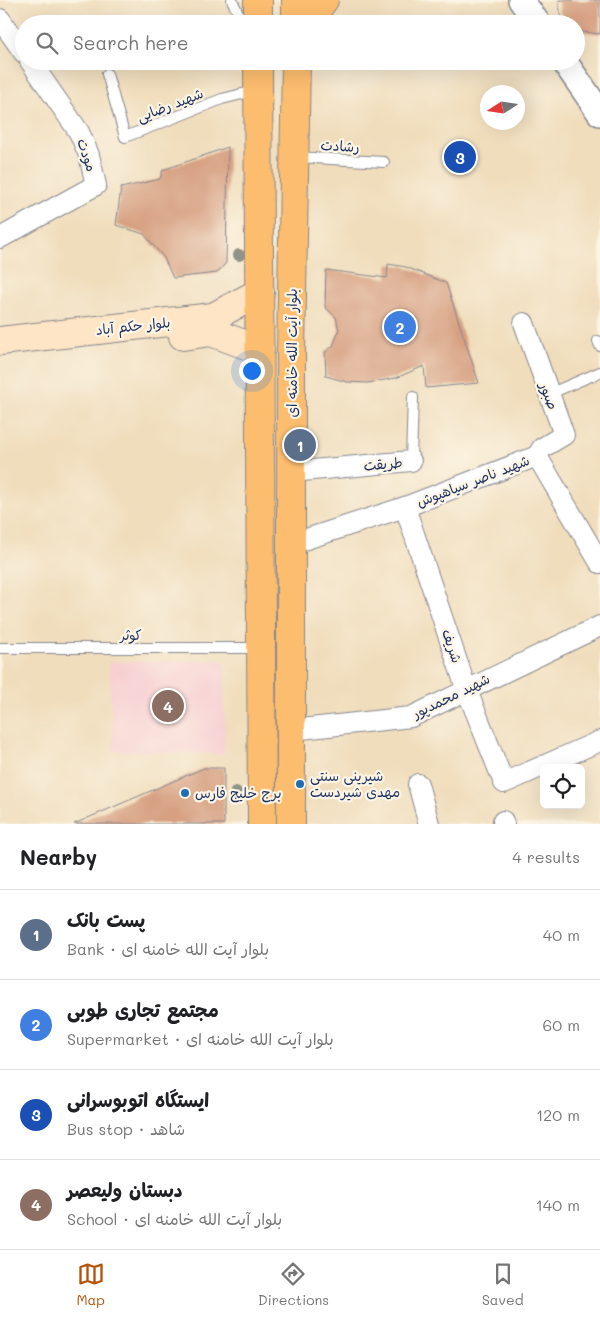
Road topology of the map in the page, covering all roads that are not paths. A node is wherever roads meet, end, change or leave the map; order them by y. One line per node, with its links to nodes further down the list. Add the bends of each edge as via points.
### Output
1 (232, 0): 5 (lane)
2 (296, 0): 6 (main road)
3 (324, 0): 7 (main road)
4 (522, 0): 8 (street)
5 (254, 12)
6 (296, 15)
7 (313, 15)
8 (532, 15)
9 (0, 19): 10 (street)
10 (15, 40)
11 (36, 70): 20 (street, مودت, via 79,132 90,155 96,185)
12 (258, 70): 16 (main road)
13 (296, 70): 18 (main road, بلوار آیت الله خامنه ای)
14 (570, 70): 17 (street)
15 (107, 74): 16 (lane, شهید رضایی, via 125,137 222,99)
16 (259, 90): 21 (main road)
17 (600, 113)
18 (294, 157): 19 (lane, رشادت); 31 (main road, بلوار آیت الله خامنه ای)
19 (384, 162)
20 (0, 238)
21 (260, 292): 23 (main road, بلوار حکم آباد, via 213,317); 24 (main road); 31 (main road, via 270,288 279,292 281,425)
22 (524, 323): 27 (street, صبور)
23 (0, 340)
24 (260, 350): 25 (main road, via 211,332); 37 (main road)
25 (0, 356)
26 (600, 372): 27 (lane)
27 (549, 394): 29 (street, صبور, via 564,435 542,448)
28 (413, 396): 30 (lane, طریقت)
29 (537, 456): 32 (street, شهید ناصر سیاهپوش); 34 (street, شهید ناصر سیاهپوش)
30 (411, 461): 31 (street, طریقت)
31 (291, 468): 33 (main road, بلوار آیت الله خامنه ای)
32 (405, 507): 33 (street, شهید ناصر سیاهپوش); 38 (street, شریف)
33 (291, 544): 39 (main road, بلوار آیت الله خامنه ای)
34 (600, 563)
35 (600, 626): 38 (street, شهید محمدپور)
36 (0, 648): 37 (lane, کوثر)
37 (261, 648): 42 (main road)
38 (466, 688): 39 (street, شهید محمدپور, via 411,717); 40 (street, شریف, via 504,783)
39 (292, 730): 43 (main road, بلوار آیت الله خامنه ای)
40 (600, 741)
41 (418, 784): 44 (street)
42 (262, 824)
43 (291, 824)
44 (428, 824)

